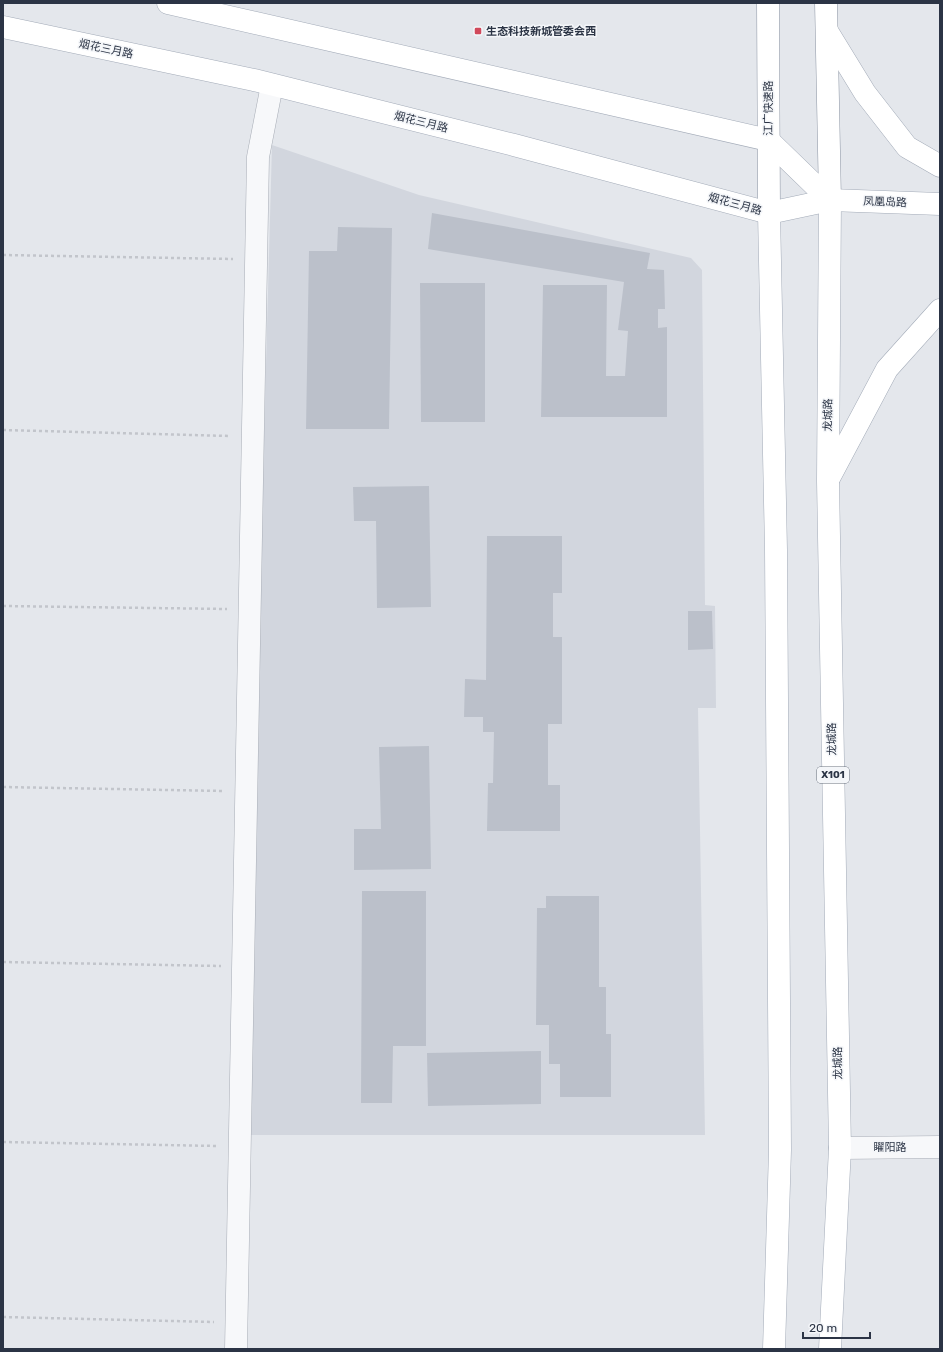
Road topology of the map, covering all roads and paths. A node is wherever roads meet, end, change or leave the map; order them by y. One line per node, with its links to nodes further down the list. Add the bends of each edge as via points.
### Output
1 (168, 3): 7 (main road)
2 (768, 3): 7 (main road, 江广快速路)
3 (826, 3): 5 (main road)
4 (3, 27): 6 (main road, 烟花三月路)
5 (827, 31): 8 (main road, via 865,93 907,147); 9 (main road)
6 (272, 85): 11 (main road, 烟花三月路, via 514,145); 13 (street, via 258,157)
7 (768, 140): 9 (main road); 11 (main road, 江广快速路)
8 (940, 166)
9 (830, 200): 10 (main road, 凤凰岛路); 11 (main road, 烟花三月路); 17 (main road, 龙城路 / X101)
10 (940, 204)
11 (769, 213): 31 (main road, via 776,558 780,1150)
12 (3, 255): 13 (path)
13 (256, 260): 16 (street)
14 (940, 310): 17 (main road, via 887,369)
15 (3, 430): 16 (path)
16 (253, 437): 19 (street)
17 (828, 481): 27 (main road, 龙城路 / X101)
18 (3, 606): 19 (path)
19 (250, 610): 21 (street)
20 (3, 787): 21 (path)
21 (246, 791): 23 (street)
22 (3, 962): 23 (path)
23 (243, 967): 25 (street)
24 (3, 1142): 25 (path)
25 (240, 1147): 29 (street)
26 (940, 1147): 27 (street, 矅阳路)
27 (840, 1148): 32 (main road, 龙城路 / X101)
28 (3, 1317): 29 (path)
29 (236, 1322): 30 (street)
30 (236, 1349)
31 (774, 1349)
32 (830, 1349)

